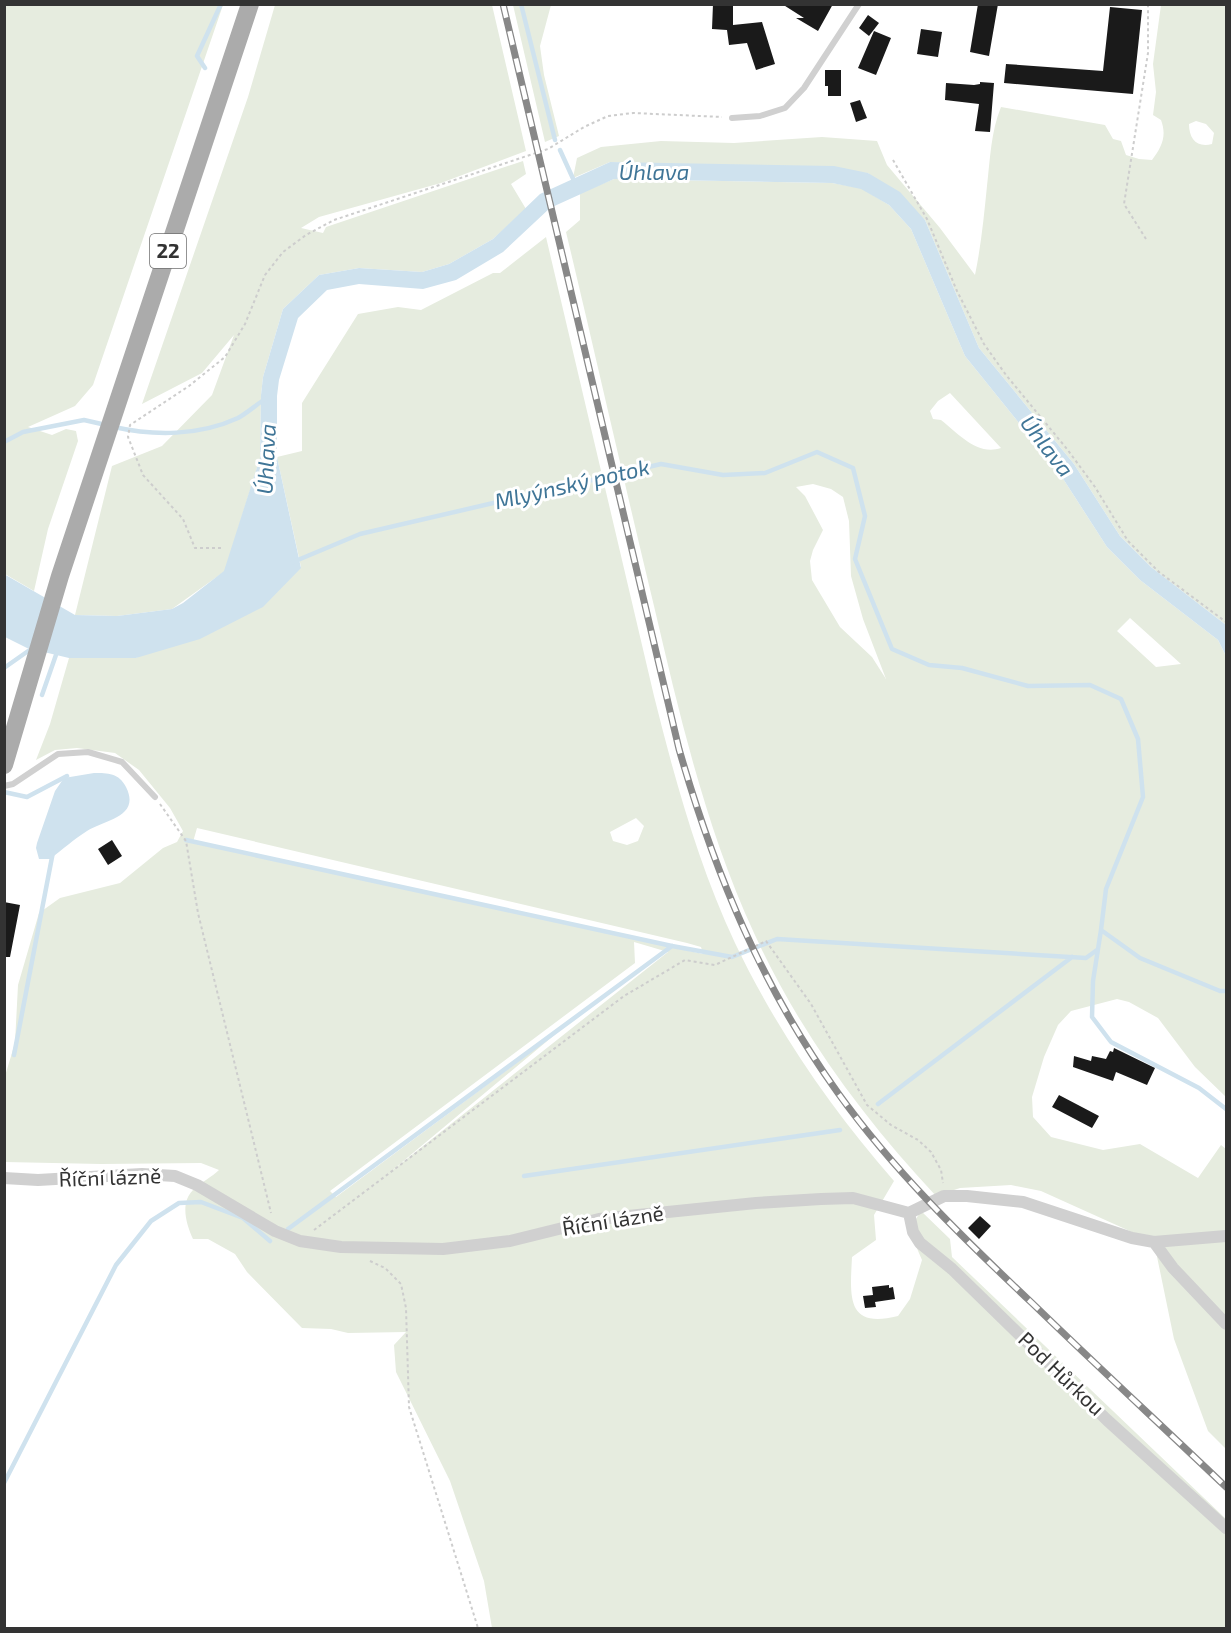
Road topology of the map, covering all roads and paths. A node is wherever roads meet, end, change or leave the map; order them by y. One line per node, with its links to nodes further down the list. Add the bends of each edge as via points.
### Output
1 (250, 4): 9 (main road, 22, via 60,576)
2 (859, 4): 4 (lane, via 790,104 760,116)
3 (1149, 4): 6 (path, via 1148,53 1124,204)
4 (732, 118): 7 (path, via 633,113 608,117 548,148 334,220 283,252 265,275 245,324 225,357 130,425 128,437 142,475 183,519 195,548)
5 (893, 160): 8 (path, via 927,219 984,344 1006,375 1067,449 1128,541 1159,572)
6 (1146, 239)
7 (221, 548)
8 (1227, 622)
9 (4, 765)
10 (4, 786): 11 (lane, via 58,754 87,752 122,762)
11 (155, 797): 15 (path, via 186,841 198,913)
12 (4, 1178): 15 (street, Říční lázně, via 175,1176)
13 (944, 1196): 14 (street); 17 (path, via 941,1170 931,1152 867,1105 811,1004 766,941 715,965 685,960 624,996); 18 (street, via 1023,1202)
14 (909, 1213): 17 (street, Říční lázně, via 853,1198 821,1199 599,1219 510,1241 443,1249 341,1247); 21 (street, Pod Hůrkou, via 920,1243)
15 (275, 1231): 17 (street, Říční lázně)
16 (1227, 1236): 18 (street)
17 (300, 1240)
18 (1154, 1242): 20 (street, via 1173,1268)
19 (368, 1260): 22 (path, via 386,1268 401,1284 406,1308 409,1407)
20 (1227, 1324)
21 (1227, 1528)
22 (478, 1629)

